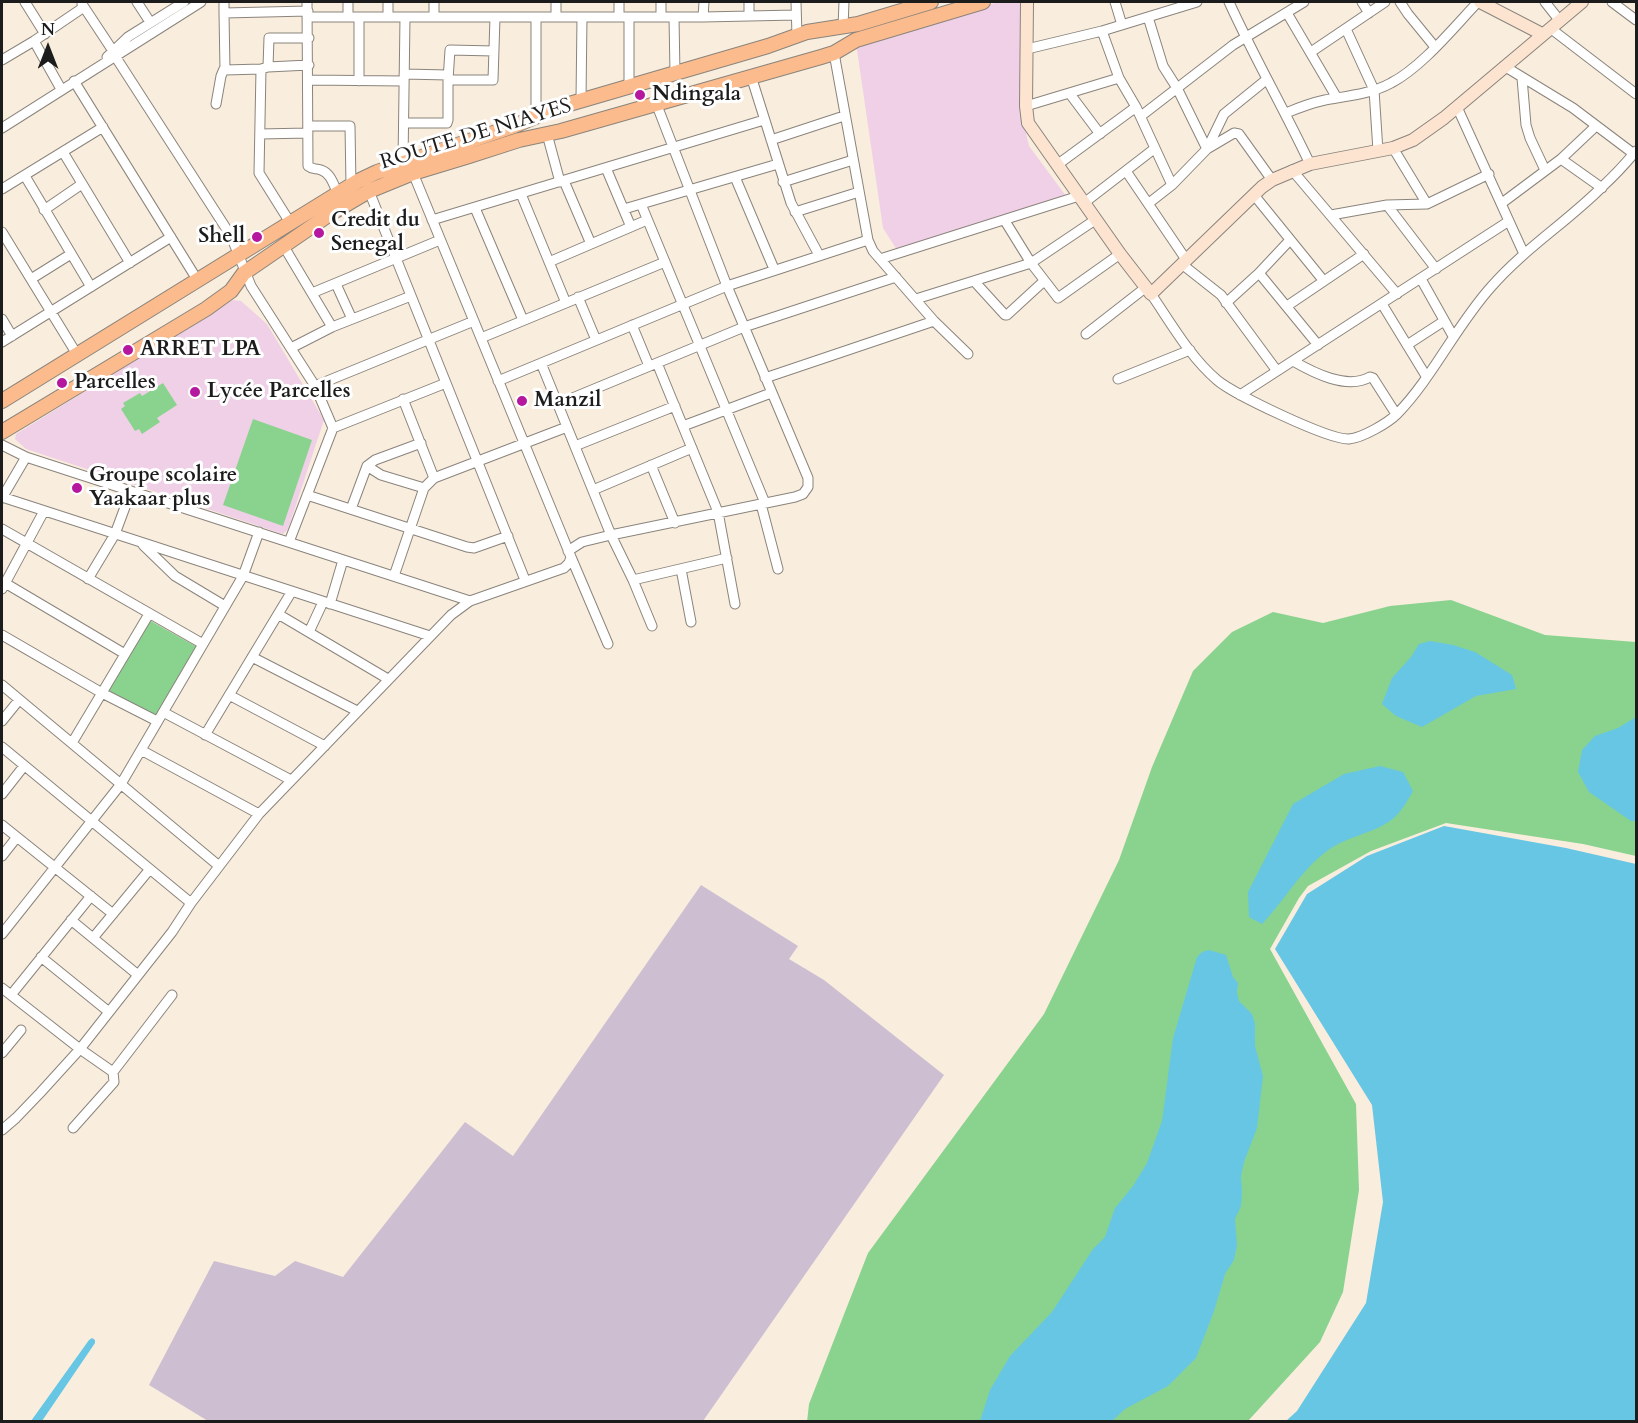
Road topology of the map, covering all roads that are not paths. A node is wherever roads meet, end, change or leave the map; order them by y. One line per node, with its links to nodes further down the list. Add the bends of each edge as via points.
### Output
1 (25, 2): 61 (street)
2 (137, 2): 55 (street)
3 (184, 2): 55 (street)
4 (201, 2): 70 (street)
5 (224, 2): 35 (street)
6 (262, 2): 34 (street)
7 (348, 2): 42 (street)
8 (388, 2): 44 (street)
9 (434, 2): 46 (street)
10 (556, 2): 49 (street)
11 (619, 2): 51 (street)
12 (661, 2): 52 (street)
13 (704, 2): 41 (street)
14 (749, 2): 40 (street)
15 (796, 2): 38 (street)
16 (844, 2): 57 (street)
17 (931, 2): 57 (main road, ROUTE DE NIAYES)
18 (1028, 2): 67 (street)
19 (1114, 2): 56 (street)
20 (1197, 2): 32 (street)
21 (1229, 2): 63 (street)
22 (1304, 2): 36 (street)
23 (1362, 2): 37 (street)
24 (1385, 2): 37 (street)
25 (1400, 2): 66 (street)
26 (1479, 2): 58 (street); 66 (street)
27 (1545, 2): 58 (street)
28 (1582, 2): 58 (street)
29 (1611, 2): 39 (street)
30 (975, 3): 71 (main road, ROUTE DE NIAYES, via 856,40)
31 (82, 4): 61 (street); 70 (street)
32 (1175, 5): 54 (street)
33 (308, 10): 34 (street); 42 (street); 64 (street)
34 (262, 12): 35 (street)
35 (224, 13): 76 (street)
36 (1287, 13): 63 (street); 69 (street)
37 (1369, 13): 59 (street)
38 (796, 15): 40 (street); 62 (street)
39 (1634, 15)
40 (749, 16): 41 (street)
41 (704, 17): 53 (street)
42 (348, 18): 43 (street)
43 (359, 18): 44 (street); 86 (street)
44 (388, 18): 45 (street)
45 (405, 18): 46 (street); 80 (street)
46 (434, 18): 47 (street)
47 (495, 18): 48 (street); 68 (street)
48 (536, 18): 49 (street); 102 (street)
49 (556, 18): 50 (street)
50 (582, 18): 51 (street); 94 (street)
51 (624, 18): 52 (street); 87 (street)
52 (662, 18): 53 (street)
53 (674, 18): 77 (street)
54 (1148, 18): 56 (street); 88 (street, via 1163,66)
55 (150, 22): 70 (street)
56 (1122, 25): 60 (street)
57 (843, 27): 62 (main road, ROUTE DE NIAYES)
58 (1551, 28): 74 (street); 91 (street)
59 (1346, 29): 69 (street); 90 (street)
60 (1102, 31): 67 (street); 81 (street)
61 (45, 34): 65 (street)
62 (797, 36): 77 (main road, ROUTE DE NIAYES)
63 (1245, 37): 84 (street); 88 (street)
64 (309, 38): 73 (street); 75 (street, via 268,38)
65 (34, 41): 72 (street); 89 (street)
66 (1435, 47): 90 (street, via 1407,72)
67 (1028, 49): 97 (street)
68 (494, 51): 79 (street, via 450,50); 79 (street, via 494,80)
69 (1311, 52): 93 (street)
70 (114, 53): 85 (street); 177 (street, via 231,236)
71 (834, 53): 78 (main road, ROUTE DE NIAYES); 101 (street)
72 (2, 57)
73 (309, 65): 75 (street); 83 (street)
74 (1504, 66): 82 (street); 98 (street)
75 (264, 68): 76 (street); 109 (street)
76 (224, 69): 96 (street)
77 (675, 74): 87 (main road, ROUTE DE NIAYES)
78 (751, 76): 95 (main road, ROUTE DE NIAYES); 103 (street)
79 (448, 77): 80 (street); 104 (street, via 447,123)
80 (404, 78): 86 (street); 104 (street)
81 (1119, 78): 92 (street); 99 (street)
82 (1522, 78): 105 (street); 128 (street, via 1526,125)
83 (309, 80): 86 (street); 108 (street)
84 (1266, 80): 100 (street); 116 (street, via 1224,114)
85 (74, 81): 89 (street); 107 (street)
86 (358, 81)
87 (629, 87): 94 (main road, ROUTE DE NIAYES)
88 (1177, 88): 99 (street); 116 (street)
89 (61, 89): 106 (street)
90 (1374, 90): 93 (street); 117 (street)
91 (1636, 93)
92 (1070, 94): 97 (street); 111 (street)
93 (1337, 98): 100 (street)
94 (581, 100): 102 (main road, ROUTE DE NIAYES)
95 (656, 103): 110 (main road, ROUTE DE NIAYES); 113 (street)
96 (216, 104)
97 (1026, 106): 124 (street, via 1028,123)
98 (1457, 107): 114 (street, via 1413,140); 130 (street)
99 (1138, 112): 111 (street); 115 (street)
100 (1286, 113): 123 (street)
101 (844, 116): 112 (street); 121 (street)
102 (536, 117): 125 (main road, ROUTE DE NIAYES)
103 (764, 120): 112 (street); 113 (street)
104 (405, 123): 125 (street)
105 (1596, 126): 119 (street); 120 (street)
106 (2, 128)
107 (103, 128): 118 (street); 166 (street)
108 (308, 130): 109 (street); 138 (street, via 350,126); 144 (street, via 308,166 327,173)
109 (260, 134): 163 (street, via 259,173)
110 (548, 134): 125 (main road, ROUTE DE NIAYES); 134 (street)
111 (1100, 134): 124 (street)
112 (771, 140): 122 (street)
113 (674, 148): 126 (street); 141 (street)
114 (1393, 148): 117 (street); 151 (street)
115 (1154, 149): 129 (street); 137 (street)
116 (1207, 149): 133 (street, via 1237,132); 137 (street)
117 (1378, 151): 123 (street)
118 (63, 152): 131 (street); 136 (street)
119 (1635, 152): 139 (street)
120 (1561, 159): 128 (street); 139 (street)
121 (853, 160): 135 (street); 143 (street)
122 (778, 164): 132 (street); 135 (street)
123 (1310, 164): 127 (street)
124 (1057, 165): 147 (street)
125 (408, 168): 138 (main road, ROUTE DE NIAYES, via 377,172); 142 (main road, ROUTE DE NIAYES); 158 (street)
126 (606, 168): 134 (street); 154 (street)
127 (1292, 170): 133 (street); 157 (street)
128 (1545, 170): 149 (street)
129 (1126, 171): 147 (street); 148 (street)
130 (1489, 174): 149 (street); 151 (street)
131 (25, 176): 140 (street); 155 (street)
132 (735, 177): 141 (street); 185 (street)
133 (1272, 180): 146 (street)
134 (562, 181): 145 (street); 170 (street)
135 (783, 182): 156 (street)
136 (82, 184): 155 (street); 182 (street)
137 (1172, 185): 148 (street)
138 (351, 186): 144 (main road, ROUTE DE NIAYES)
139 (1602, 188): 175 (street)
140 (2, 189)
141 (691, 190): 150 (street); 197 (street)
142 (369, 191): 171 (main road, ROUTE DE NIAYES); 178 (street)
143 (859, 192): 156 (street); 168 (street)
144 (338, 194): 163 (main road, ROUTE DE NIAYES)
145 (521, 194): 153 (street); 180 (street)
146 (1254, 195): 169 (street); 184 (street)
147 (1081, 200): 160 (street); 161 (street)
148 (1149, 203): 184 (street)
149 (1502, 203): 162 (street)
150 (641, 204): 154 (street); 159 (street)
151 (1427, 204): 152 (street)
152 (1387, 205): 157 (street); 186 (street)
153 (475, 208): 158 (street); 213 (street)
154 (624, 209): 164 (street)
155 (45, 210): 172 (street)
156 (795, 212): 176 (street)
157 (1331, 215): 174 (street)
158 (432, 220): 167 (street)
159 (647, 220): 164 (street); 181 (street)
160 (1095, 220): 173 (street); 183 (street)
161 (1005, 221): 179 (street); 183 (street)
162 (1509, 221): 175 (street); 186 (street)
163 (291, 224): 177 (main road, ROUTE DE NIAYES)
164 (631, 227): 170 (street)
165 (2, 232): 190 (street)
166 (171, 237): 182 (street); 193 (street)
167 (440, 240): 178 (street); 214 (street)
168 (868, 240): 176 (street); 179 (street)
169 (1290, 240): 188 (street); 192 (street)
170 (591, 244): 180 (street)
171 (283, 245): 187 (main road, ROUTE DE NIAYES); 200 (street)
172 (71, 254): 190 (street); 198 (street)
173 (1120, 254): 195 (street, via 1058,298); 199 (street)
174 (1364, 254): 192 (street); 201 (street)
175 (1524, 254): 222 (street, via 1480,299)
176 (819, 255): 185 (street)
177 (239, 256): 187 (street); 193 (main road, ROUTE DE NIAYES)
178 (396, 258): 196 (street); 202 (street)
179 (880, 259): 189 (street)
180 (549, 262): 205 (street)
181 (665, 262): 203 (street); 207 (street)
182 (130, 263): 198 (street)
183 (1031, 263): 194 (street); 195 (street)
184 (1185, 263): 199 (street); 206 (street)
185 (774, 269): 197 (street)
186 (1436, 269): 191 (street)
187 (244, 273): 230 (street); 255 (main road, ROUTE DE NIAYES, via 238,284 220,299)
188 (1259, 273): 206 (street); 209 (street)
189 (896, 277): 204 (street); 219 (street)
190 (31, 279): 210 (street)
191 (1421, 279): 201 (street); 216 (street)
192 (1323, 280): 209 (street)
193 (198, 281): 233 (main road, ROUTE DE NIAYES)
194 (974, 281): 195 (street, via 1007,315); 204 (street)
195 (1044, 281)
196 (336, 284): 200 (street); 212 (street)
197 (726, 286): 207 (street); 219 (street)
198 (91, 287): 210 (street)
199 (1148, 291): 220 (street); 231 (street)
200 (312, 293): 218 (street)
201 (1397, 294): 208 (street)
202 (411, 296): 212 (street); 224 (street)
203 (579, 297): 205 (street); 225 (street)
204 (916, 299): 215 (street)
205 (566, 303): 213 (street)
206 (1226, 303): 237 (street)
207 (682, 304): 217 (street); 227 (street)
208 (1382, 304): 228 (street); 229 (street)
209 (1287, 306): 228 (street)
210 (51, 312): 221 (street); 233 (street)
211 (2, 319): 221 (street)
212 (352, 319): 218 (street)
213 (523, 320): 223 (street)
214 (474, 321): 223 (street); 224 (street)
215 (934, 321): 232 (street); 239 (street)
216 (1444, 321): 222 (street); 229 (street)
217 (632, 325): 225 (street); 236 (street)
218 (332, 327): 230 (street)
219 (744, 327): 227 (street); 239 (street)
220 (1086, 334)
221 (12, 336): 226 (street)
222 (1452, 336): 238 (street)
223 (481, 338): 241 (street)
224 (429, 339): 242 (street); 243 (street)
225 (596, 340): 235 (street)
226 (2, 342)
227 (700, 345): 236 (street); 250 (street)
228 (1318, 345): 234 (street)
229 (1407, 345): 238 (street)
230 (291, 348): 243 (street)
231 (1190, 350): 240 (street); 245 (street, via 1216,379)
232 (968, 354)
233 (78, 356): 247 (main road, ROUTE DE NIAYES)
234 (1293, 361): 237 (street); 251 (street, via 1347,382 1373,378)
235 (541, 363): 241 (street); 248 (street)
236 (653, 365): 248 (street); 249 (street)
237 (1277, 371): 245 (street)
238 (1426, 376): 251 (street)
239 (765, 378): 244 (street)
240 (1118, 379)
241 (498, 381): 257 (street)
242 (446, 383): 246 (street); 262 (street)
243 (315, 386): 254 (street)
244 (771, 393): 250 (street); 271 (street, via 809,483 803,494)
245 (1240, 395): 251 (street, via 1298,422 1349,439 1381,427)
246 (404, 399): 254 (street); 256 (street)
247 (2, 401)
248 (558, 404): 253 (street)
249 (675, 406): 252 (street); 259 (street)
250 (727, 410): 252 (street); 271 (street)
251 (1396, 414)
252 (683, 426): 260 (street)
253 (567, 427): 257 (street); 259 (street)
254 (333, 428): 269 (street)
255 (2, 432)
256 (421, 443): 264 (street); 265 (street)
257 (524, 444): 262 (street); 285 (street)
258 (2, 445): 261 (street)
259 (575, 446): 267 (street)
260 (692, 448): 263 (street); 274 (street)
261 (26, 457): 268 (street); 270 (street)
262 (478, 462): 265 (street); 280 (street)
263 (651, 465): 267 (street); 275 (street)
264 (367, 466): 266 (street, via 381,475); 272 (street)
265 (434, 478): 266 (street)
266 (424, 488): 276 (street)
267 (592, 490): 281 (street)
268 (131, 491): 278 (street); 279 (street)
269 (307, 495): 272 (street); 283 (street)
270 (2, 497): 273 (street)
271 (763, 503): 274 (street); 289 (street)
272 (351, 509): 276 (street)
273 (44, 511): 279 (street); 284 (street)
274 (718, 512): 275 (street); 286 (street)
275 (675, 522): 281 (street)
276 (410, 529): 280 (street, via 470,548); 291 (street)
277 (2, 530): 284 (street)
278 (259, 532): 283 (street); 290 (street)
279 (115, 534): 282 (street); 292 (street)
280 (508, 536): 293 (street)
281 (611, 536): 285 (street, via 582,542); 294 (street)
282 (141, 542): 290 (street); 300 (street, via 175,576)
283 (289, 542): 287 (street)
284 (26, 543): 292 (street); 295 (street)
285 (569, 554): 293 (street, via 569,563 564,568); 309 (street)
286 (726, 558): 288 (street); 299 (street)
287 (343, 560): 291 (street); 298 (street)
288 (681, 569): 294 (street); 303 (street)
289 (778, 569)
290 (243, 576): 296 (street); 300 (street)
291 (394, 576): 297 (street)
292 (88, 579): 301 (street)
293 (525, 580): 297 (street)
294 (633, 580): 304 (street)
295 (3, 586): 310 (street)
296 (292, 591): 298 (street); 302 (street)
297 (470, 601): 307 (street)
298 (327, 603): 305 (street); 307 (street)
299 (735, 604)
300 (225, 606): 308 (street)
301 (149, 614): 308 (street); 310 (street)
302 (278, 614): 305 (street); 311 (street)
303 (691, 622)
304 (652, 626)
305 (309, 632): 312 (street)
306 (2, 635): 314 (street)
307 (430, 636): 312 (street)
308 (203, 644): 318 (street)
309 (608, 644)
310 (125, 654): 314 (street)
311 (252, 657): 315 (street); 317 (street)
312 (388, 679): 317 (street)
313 (2, 685): 316 (street)
314 (102, 693): 320 (street); 322 (street)
315 (230, 695): 321 (street); 323 (street)
316 (19, 700): 319 (street); 322 (street)
317 (357, 711): 323 (street)
318 (163, 712): 320 (street); 321 (street)
319 (2, 721)
320 (157, 721): 325 (street)
321 (205, 735): 327 (street)
322 (72, 743): 328 (street)
323 (325, 746): 327 (street)
324 (2, 747): 326 (street)
325 (141, 750): 328 (street); 330 (street)
326 (24, 766): 329 (street); 331 (street)
327 (291, 780): 330 (street)
328 (121, 784): 331 (street); 335 (street)
329 (2, 794)
330 (259, 814): 335 (street)
331 (92, 821): 336 (street); 337 (street)
332 (2, 825): 333 (street)
333 (17, 837): 334 (street); 336 (street)
334 (2, 856)
335 (219, 866): 339 (street)
336 (54, 867): 338 (street); 342 (street)
337 (150, 869): 339 (street); 340 (street)
338 (91, 896): 340 (street); 341 (street)
339 (191, 903): 345 (street)
340 (113, 914): 343 (street)
341 (71, 920): 343 (street); 344 (street)
342 (2, 934)
343 (93, 938): 345 (street)
344 (41, 957): 347 (street); 349 (street)
345 (138, 975): 349 (street)
346 (2, 988): 347 (street)
347 (11, 995): 351 (street)
348 (172, 995): 353 (street)
349 (109, 1012): 351 (street)
350 (21, 1030): 352 (street)
351 (80, 1049): 353 (street); 355 (street)
352 (3, 1050)
353 (112, 1071): 354 (street, via 114,1082)
354 (73, 1128)
355 (2, 1130)

